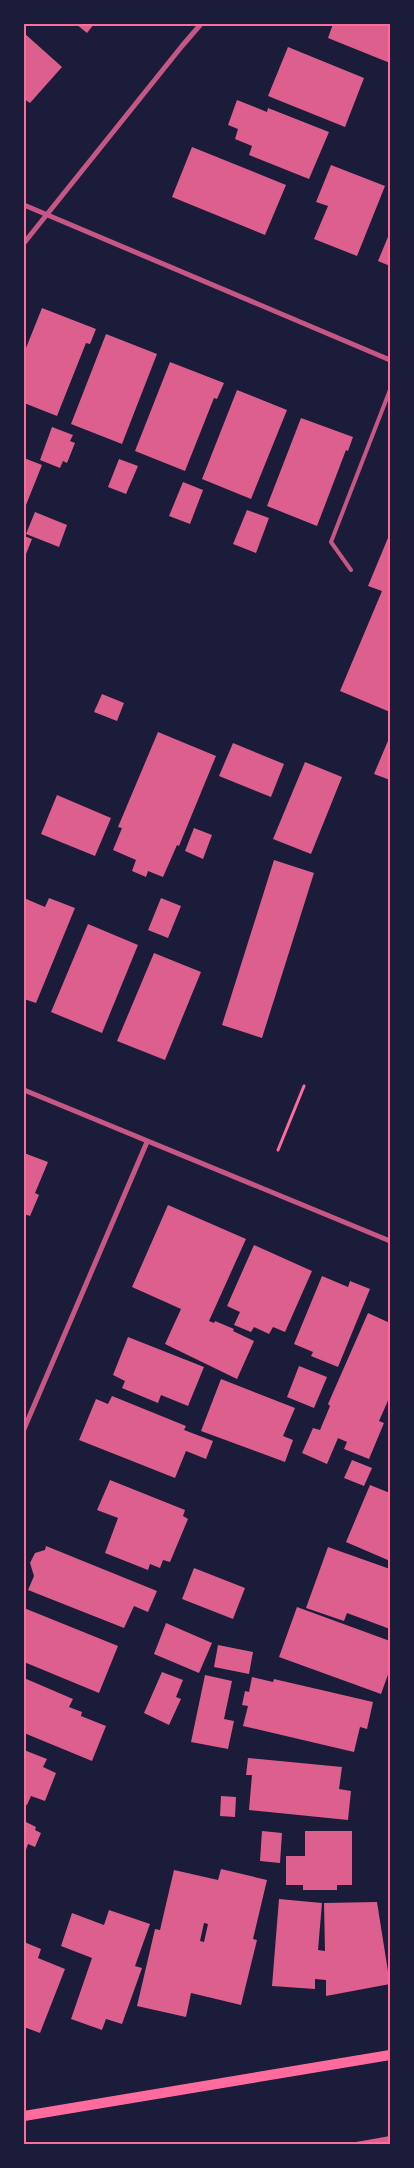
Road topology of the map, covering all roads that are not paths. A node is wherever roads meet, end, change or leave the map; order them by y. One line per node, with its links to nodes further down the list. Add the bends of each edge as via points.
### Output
1 (201, 24): 3 (street)
2 (24, 205): 3 (street)
3 (48, 216): 4 (street); 5 (street)
4 (24, 243)
5 (390, 360)
6 (390, 390): 7 (lane, via 331,542)
7 (351, 570)
8 (24, 1090): 9 (street)
9 (147, 1142): 10 (street); 11 (street)
10 (390, 1241)
11 (24, 1429)
12 (390, 2055): 13 (main road)
13 (24, 2116)

